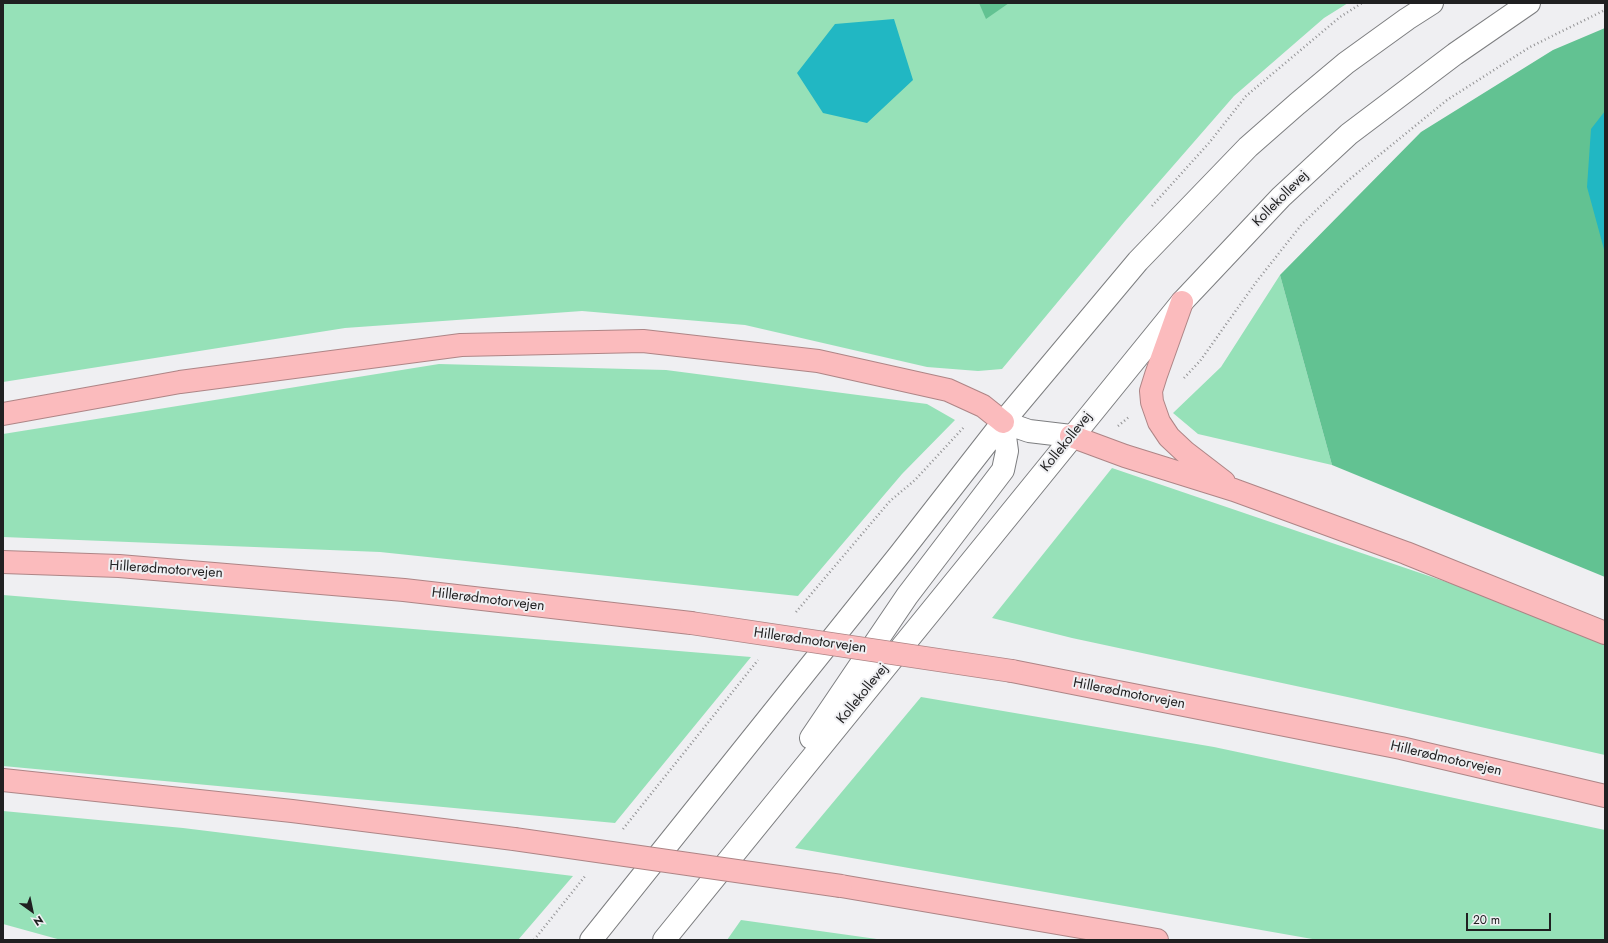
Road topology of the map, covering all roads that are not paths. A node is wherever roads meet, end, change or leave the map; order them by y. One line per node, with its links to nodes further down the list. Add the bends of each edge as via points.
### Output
1 (1432, 3): 5 (street, via 1346,63 1248,147 1138,261)
2 (1529, 3): 3 (street, Kollekollevej, via 1455,54 1349,134 1281,197)
3 (1182, 302): 6 (street, Kollekollevej); 7 (highway, via 1151,391 1152,402 1168,437)
4 (3, 414): 5 (highway, via 180,382 461,346 642,341 818,361 856,369 948,390 983,406)
5 (1003, 422): 6 (street, via 1029,431); 12 (street, via 1007,451 1003,470 907,596); 13 (street)
6 (1071, 436): 7 (highway, via 1125,456); 12 (street, Kollekollevej)
7 (1234, 490): 9 (highway, via 1406,553)
8 (3, 562): 11 (highway, Hillerødmotorvejen, bridge, via 119,566 404,590 691,623 1012,671 1401,748)
9 (1605, 633)
10 (3, 780): 15 (highway, bridge, via 292,811 514,839 841,886)
11 (1605, 796)
12 (738, 848): 14 (street, Kollekollevej)
13 (591, 940)
14 (664, 940)
15 (1157, 940)

